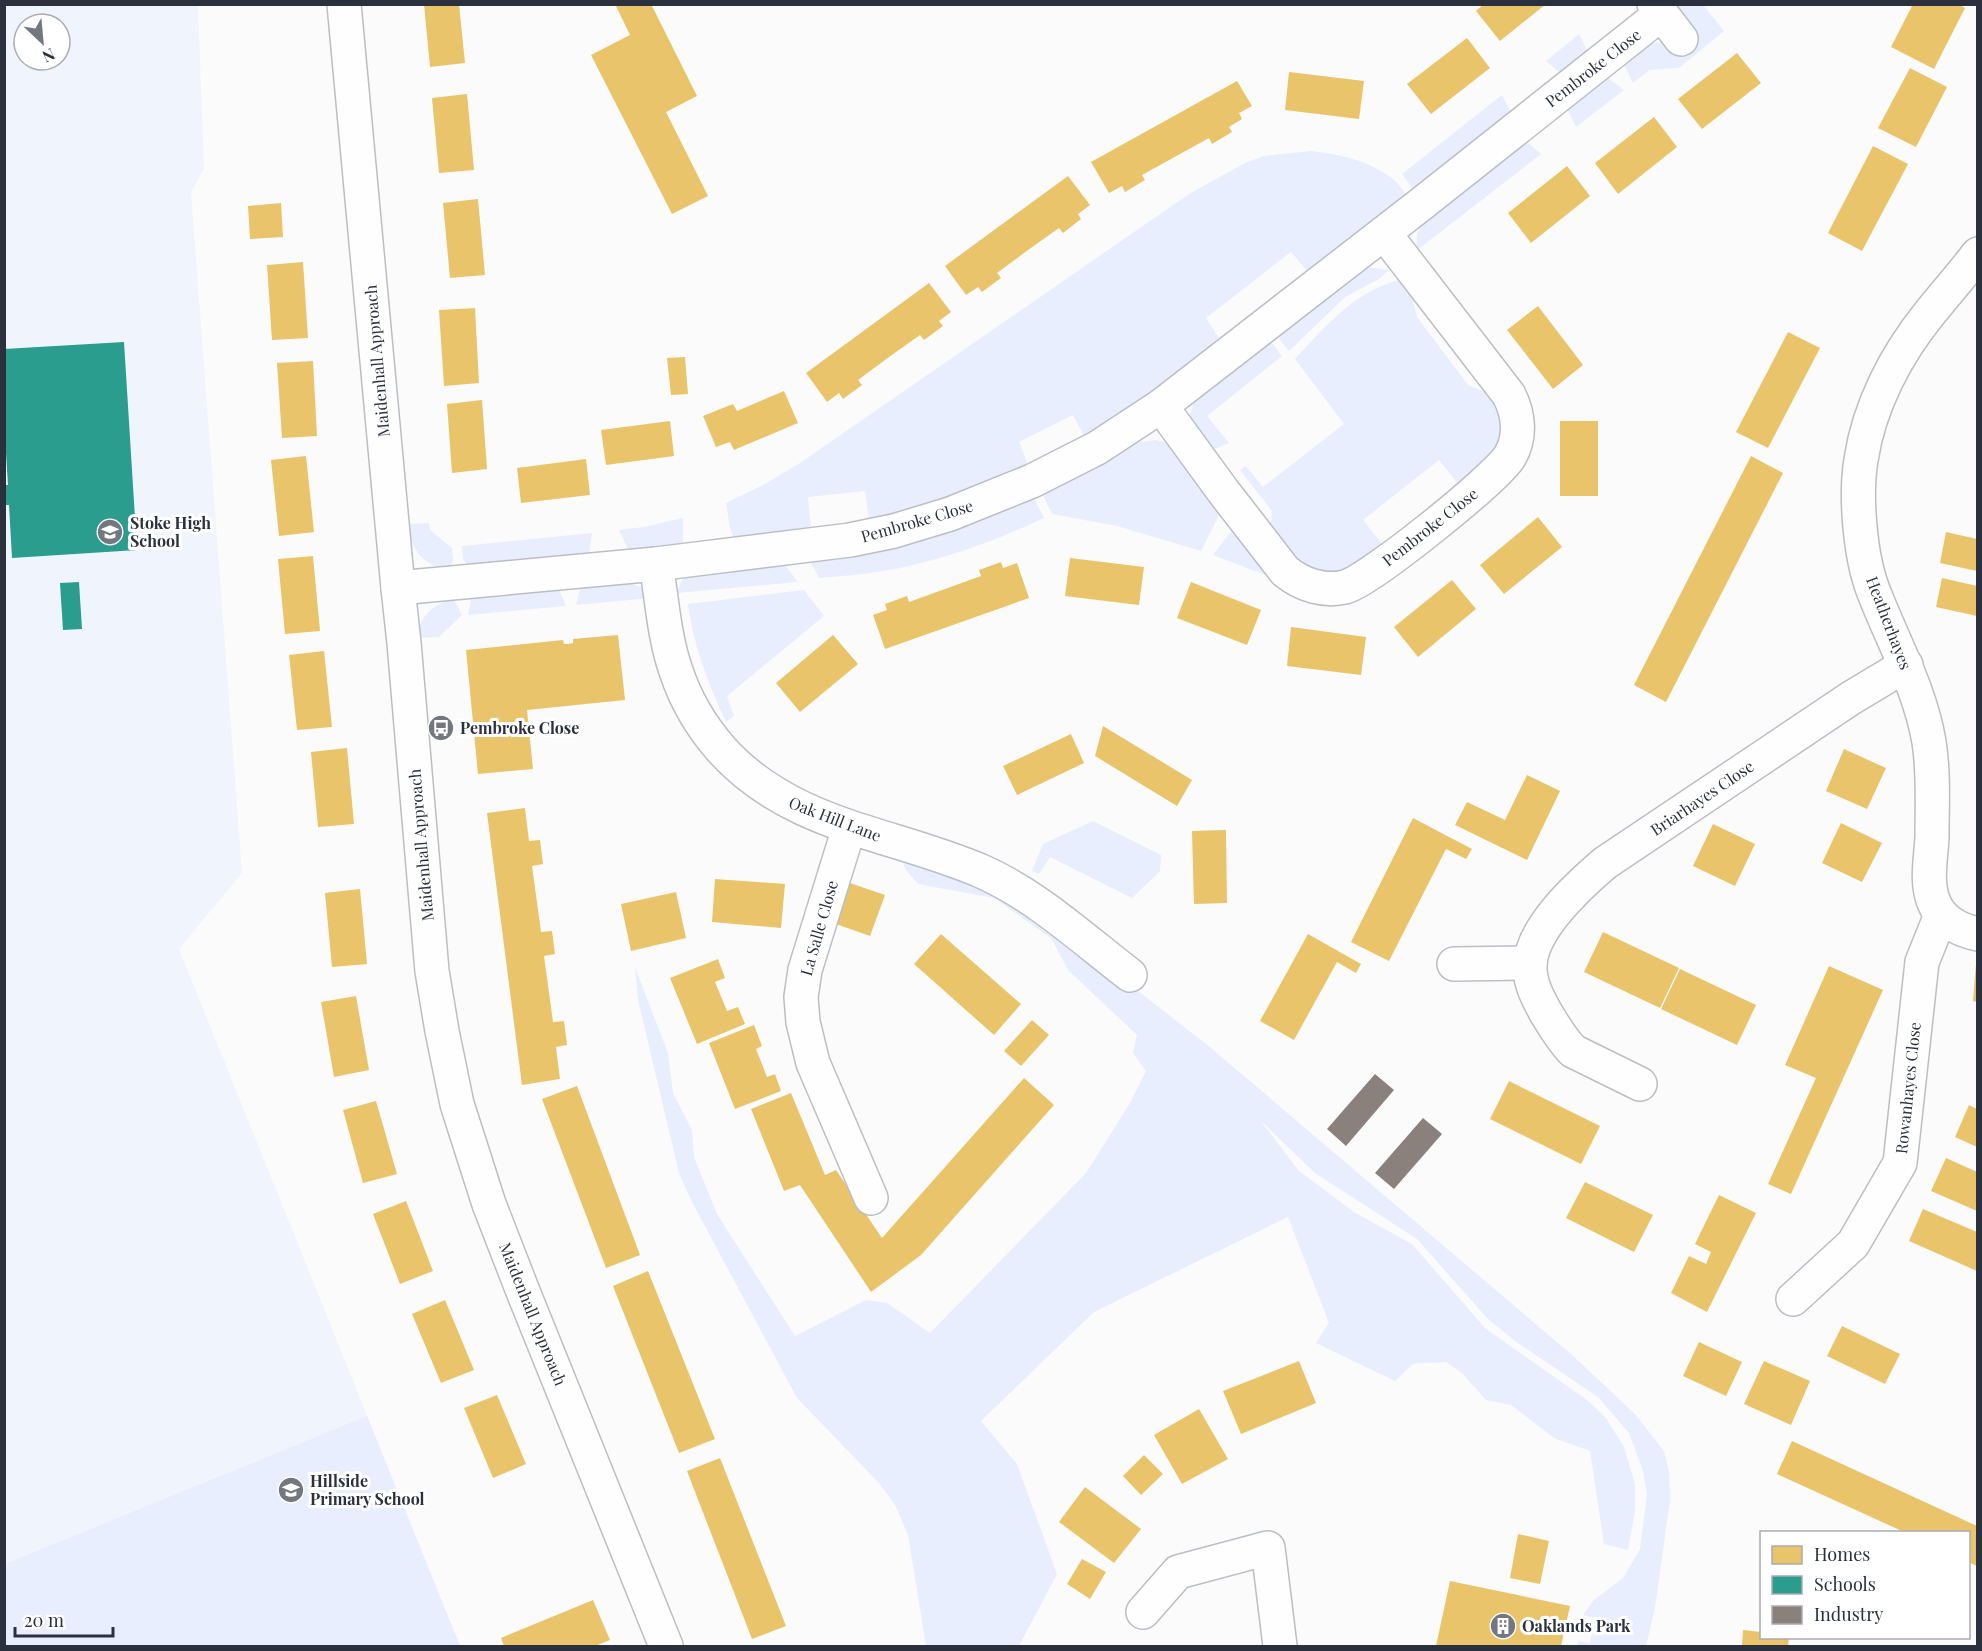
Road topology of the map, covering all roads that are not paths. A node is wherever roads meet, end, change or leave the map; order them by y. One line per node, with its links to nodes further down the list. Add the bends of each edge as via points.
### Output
1 (344, 4): 8 (street, Maidenhall Approach)
2 (1658, 9): 3 (street, Pembroke Close); 4 (street, Pembroke Close)
3 (1682, 39)
4 (1384, 233): 6 (street, Pembroke Close); 6 (street, Pembroke Close, via 1509,395 1518,429 1510,455 1501,468 1386,562 1355,583 1339,588 1314,586 1291,576)
5 (1977, 254): 9 (street, Heatherhayes, via 1895,363 1871,417 1860,462 1862,541 1872,587)
6 (1161, 406): 7 (street, Pembroke Close, via 1063,466 950,514 850,540)
7 (656, 564): 8 (street, Pembroke Close); 10 (street, Oak Hill Lane, via 675,669 702,727 735,764 777,796)
8 (398, 588): 20 (street, Maidenhall Approach, via 432,971 457,1104 489,1204)
9 (1906, 665): 11 (street, Heatherhayes, via 1928,741 1930,890); 13 (street, Briarhayes Close, via 1605,863 1582,882 1550,920)
10 (849, 828): 15 (street, Oak Hill Lane, via 942,855 983,872 1017,890); 17 (street, La Salle Close, via 805,970 802,1022 813,1063)
11 (1941, 915): 12 (street, via 1960,929); 18 (street, Rowanhayes Close, via 1922,962 1900,1163 1853,1244)
12 (1977, 934)
13 (1530, 963): 14 (street); 16 (street, via 1537,997 1566,1043 1581,1056)
14 (1454, 964)
15 (1130, 975)
16 (1640, 1084)
17 (871, 1198)
18 (1793, 1299)
19 (1143, 1612): 21 (street, via 1178,1572 1268,1548)
20 (666, 1647)
21 (1280, 1647)

